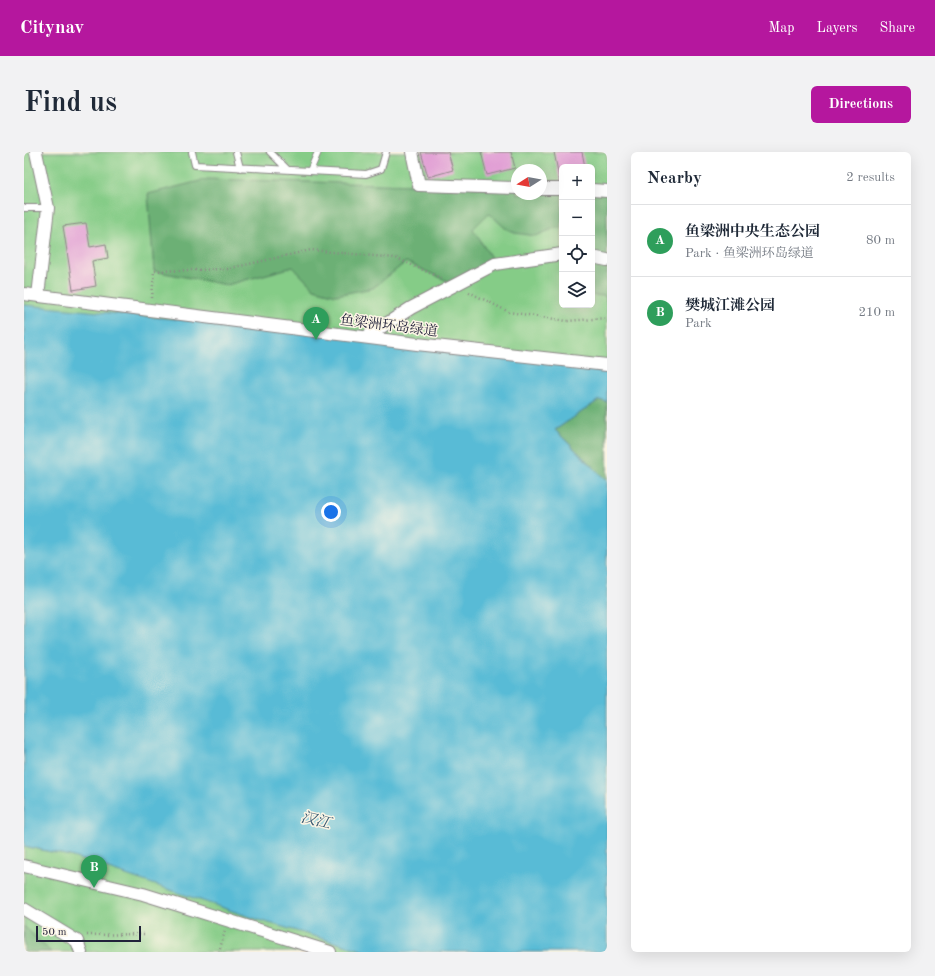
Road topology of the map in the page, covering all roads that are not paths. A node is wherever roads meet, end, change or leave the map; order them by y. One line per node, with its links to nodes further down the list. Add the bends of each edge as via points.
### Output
1 (36, 152): 17 (street)
2 (192, 152): 8 (lane, via 195,165)
3 (236, 152): 8 (lane)
4 (270, 152): 9 (lane)
5 (318, 152): 10 (lane)
6 (386, 152): 10 (lane, via 381,169 366,174)
7 (412, 152): 11 (street, via 419,185)
8 (240, 168): 9 (lane)
9 (288, 170): 10 (lane)
10 (310, 171)
11 (511, 188)
12 (547, 189): 13 (street)
13 (559, 190)
14 (595, 190): 15 (street)
15 (607, 191)
16 (24, 208): 17 (lane)
17 (48, 208): 22 (street)
18 (559, 254): 23 (street, via 495,264 411,308)
19 (595, 258): 20 (street)
20 (607, 260)
21 (24, 294): 22 (street, 鱼梁洲环岛绿道)
22 (38, 296): 23 (street, 鱼梁洲环岛绿道)
23 (366, 337): 24 (street, 鱼梁洲环岛绿道)
24 (607, 365)
25 (24, 866): 28 (street, via 143,894)
26 (24, 909): 27 (street, via 77,941)
27 (81, 952)
28 (330, 952)

